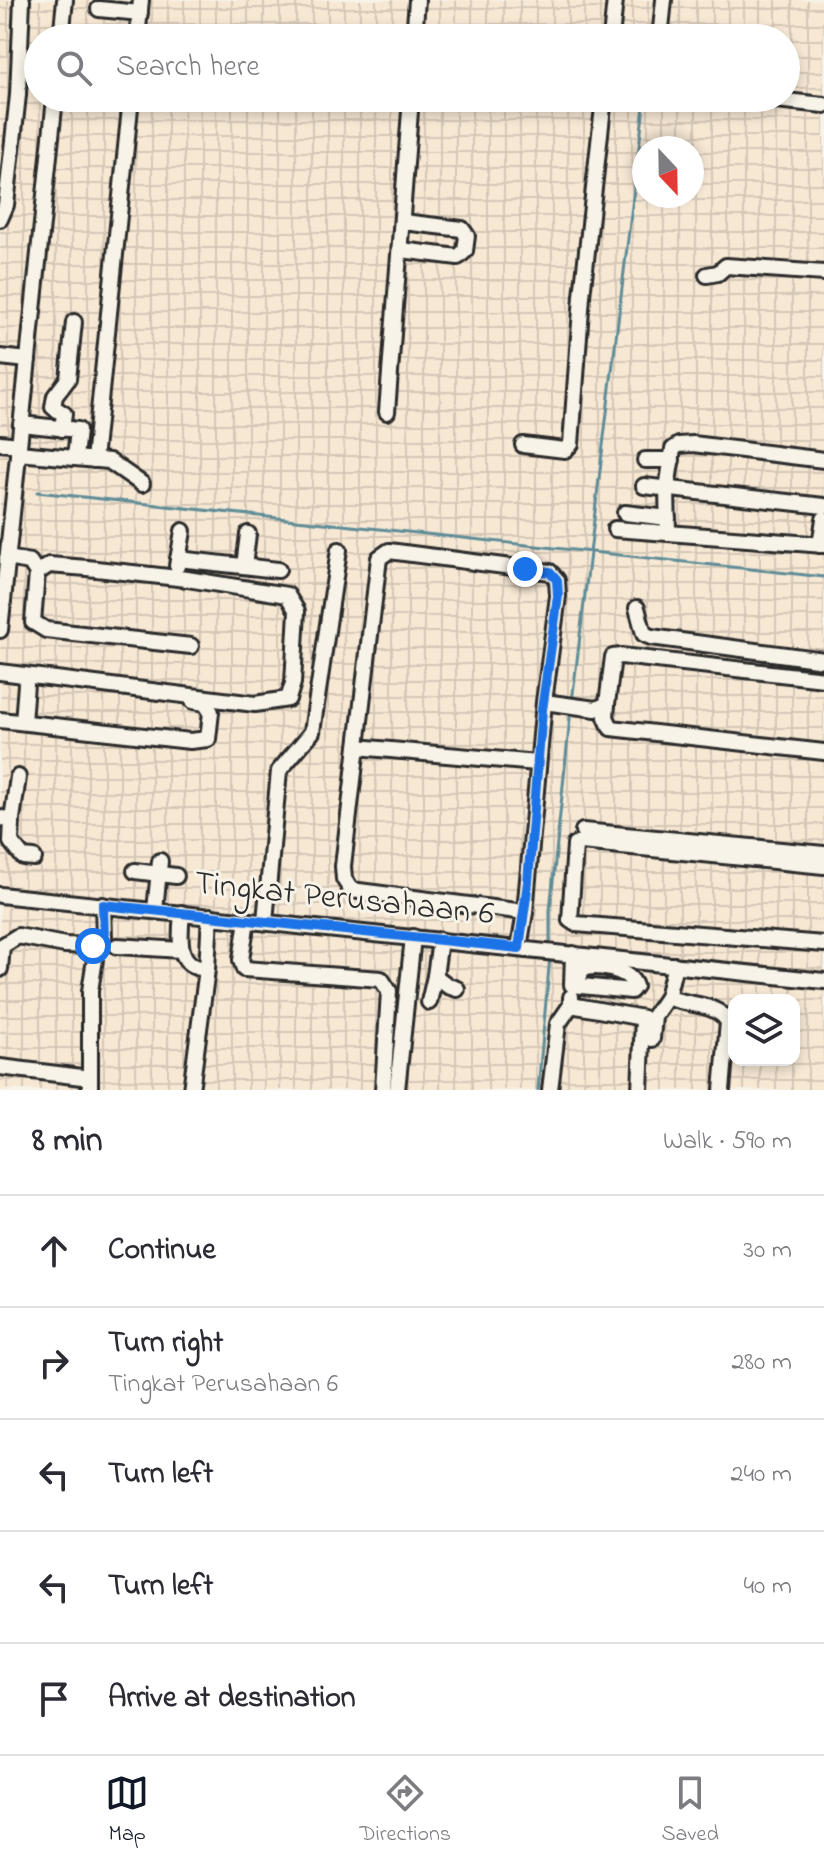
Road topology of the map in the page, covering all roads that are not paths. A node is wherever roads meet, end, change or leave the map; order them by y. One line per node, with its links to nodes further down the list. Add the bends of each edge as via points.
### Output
1 (22, 0): 18 (street, via 18,95)
2 (65, 0): 8 (street)
3 (417, 0): 9 (street)
4 (615, 0): 10 (street)
5 (664, 0): 11 (street)
6 (140, 6): 7 (street)
7 (99, 9)
8 (62, 24)
9 (415, 24)
10 (612, 24)
11 (661, 24)
12 (800, 103): 13 (street)
13 (824, 105)
14 (54, 112): 25 (street)
15 (130, 112): 33 (street)
16 (413, 112): 19 (street)
17 (602, 112): 30 (street, via 571,444 565,450)
18 (0, 219)
19 (403, 222): 20 (street); 20 (street, via 462,229 467,236 465,251 458,257)
20 (401, 250): 26 (street)
21 (824, 273): 22 (street, via 726,266)
22 (707, 275)
23 (74, 322): 28 (street, via 68,379 53,407 64,414)
24 (0, 357): 25 (street)
25 (28, 360): 27 (street)
26 (387, 412)
27 (21, 424): 28 (street); 31 (street)
28 (62, 429): 32 (street, via 78,430)
29 (0, 443): 31 (street)
30 (523, 445)
31 (19, 449): 32 (street); 49 (street)
32 (75, 458): 33 (street)
33 (94, 460): 37 (street, via 109,461)
34 (645, 460): 35 (street)
35 (672, 460): 36 (street, via 673,449 693,444); 39 (street)
36 (824, 460)
37 (142, 484)
38 (644, 486): 39 (street)
39 (667, 489): 40 (street); 43 (street)
40 (824, 506)
41 (625, 513): 43 (street)
42 (824, 519): 47 (street)
43 (668, 525): 44 (street); 47 (street)
44 (615, 529)
45 (183, 531): 50 (street)
46 (248, 534): 51 (street)
47 (822, 545)
48 (339, 550): 86 (street, via 312,732 279,771)
49 (7, 558): 53 (street, via 30,562); 56 (street)
50 (178, 559): 51 (street); 54 (street)
51 (244, 566): 52 (street)
52 (278, 570)
53 (37, 573): 54 (street, via 49,565); 57 (street, via 33,622 46,630)
54 (176, 578): 59 (street, via 287,595 297,611 288,699 255,704)
55 (637, 608): 58 (street, via 644,634 651,637)
56 (0, 630)
57 (191, 646)
58 (824, 660)
59 (0, 672)
60 (824, 679): 64 (street, via 621,656 613,657)
61 (0, 681): 62 (street)
62 (26, 684): 66 (street); 66 (street, via 194,701 205,703 211,712 208,739 198,741)
63 (544, 702): 64 (street); 67 (street, via 558,596 557,580 550,572 389,551 379,558); 69 (street)
64 (601, 706): 68 (street, via 611,728)
65 (0, 720): 66 (street)
66 (23, 722)
67 (357, 747): 69 (street); 82 (street, via 343,866 351,890)
68 (824, 752)
69 (537, 763): 82 (street)
70 (18, 777): 71 (street)
71 (6, 818): 74 (street, via 11,842 23,857)
72 (583, 831): 73 (street)
73 (824, 854)
74 (34, 858)
75 (824, 866): 89 (street, via 581,842 575,845 570,920)
76 (159, 868): 77 (street); 78 (street); 81 (street)
77 (135, 871)
78 (176, 876)
79 (0, 895): 80 (street, Tingkat Perusahaan 6)
80 (103, 905): 81 (street, Tingkat Perusahaan 6); 90 (street, via 104,938)
81 (155, 910): 83 (street, Tingkat Perusahaan 6)
82 (525, 912): 92 (street)
83 (182, 913): 84 (street, Tingkat Perusahaan 6); 93 (street)
84 (210, 916): 85 (street, Tingkat Perusahaan 6); 97 (street)
85 (247, 920): 86 (street, Tingkat Perusahaan 6); 107 (street, via 244,969 381,979 389,991)
86 (265, 921): 87 (street, Tingkat Perusahaan 6)
87 (413, 937): 88 (street, Tingkat Perusahaan 6); 108 (street)
88 (440, 940): 92 (street, Tingkat Perusahaan 6); 98 (street)
89 (824, 944)
90 (93, 946): 96 (street, via 18,936 2,946); 105 (street)
91 (117, 946): 93 (street)
92 (519, 948): 94 (street, Tingkat Perusahaan 6)
93 (181, 950): 97 (street, via 185,959)
94 (573, 954): 95 (street, Tingkat Perusahaan 6); 103 (street, via 576,980)
95 (675, 965): 99 (street, Tingkat Perusahaan 6); 101 (street)
96 (0, 969)
97 (207, 969): 106 (street)
98 (435, 976): 100 (street); 102 (street)
99 (824, 981)
100 (457, 989)
101 (667, 997): 111 (street, via 654,1016); 112 (street, via 724,1015 728,1022)
102 (429, 1002)
103 (571, 1005): 109 (street, via 558,1024); 110 (street, via 643,1018)
104 (0, 1067): 105 (street)
105 (90, 1084)
106 (191, 1090)
107 (383, 1090)
108 (397, 1090)
109 (550, 1090)
110 (640, 1090)
111 (651, 1090)
112 (722, 1090)

